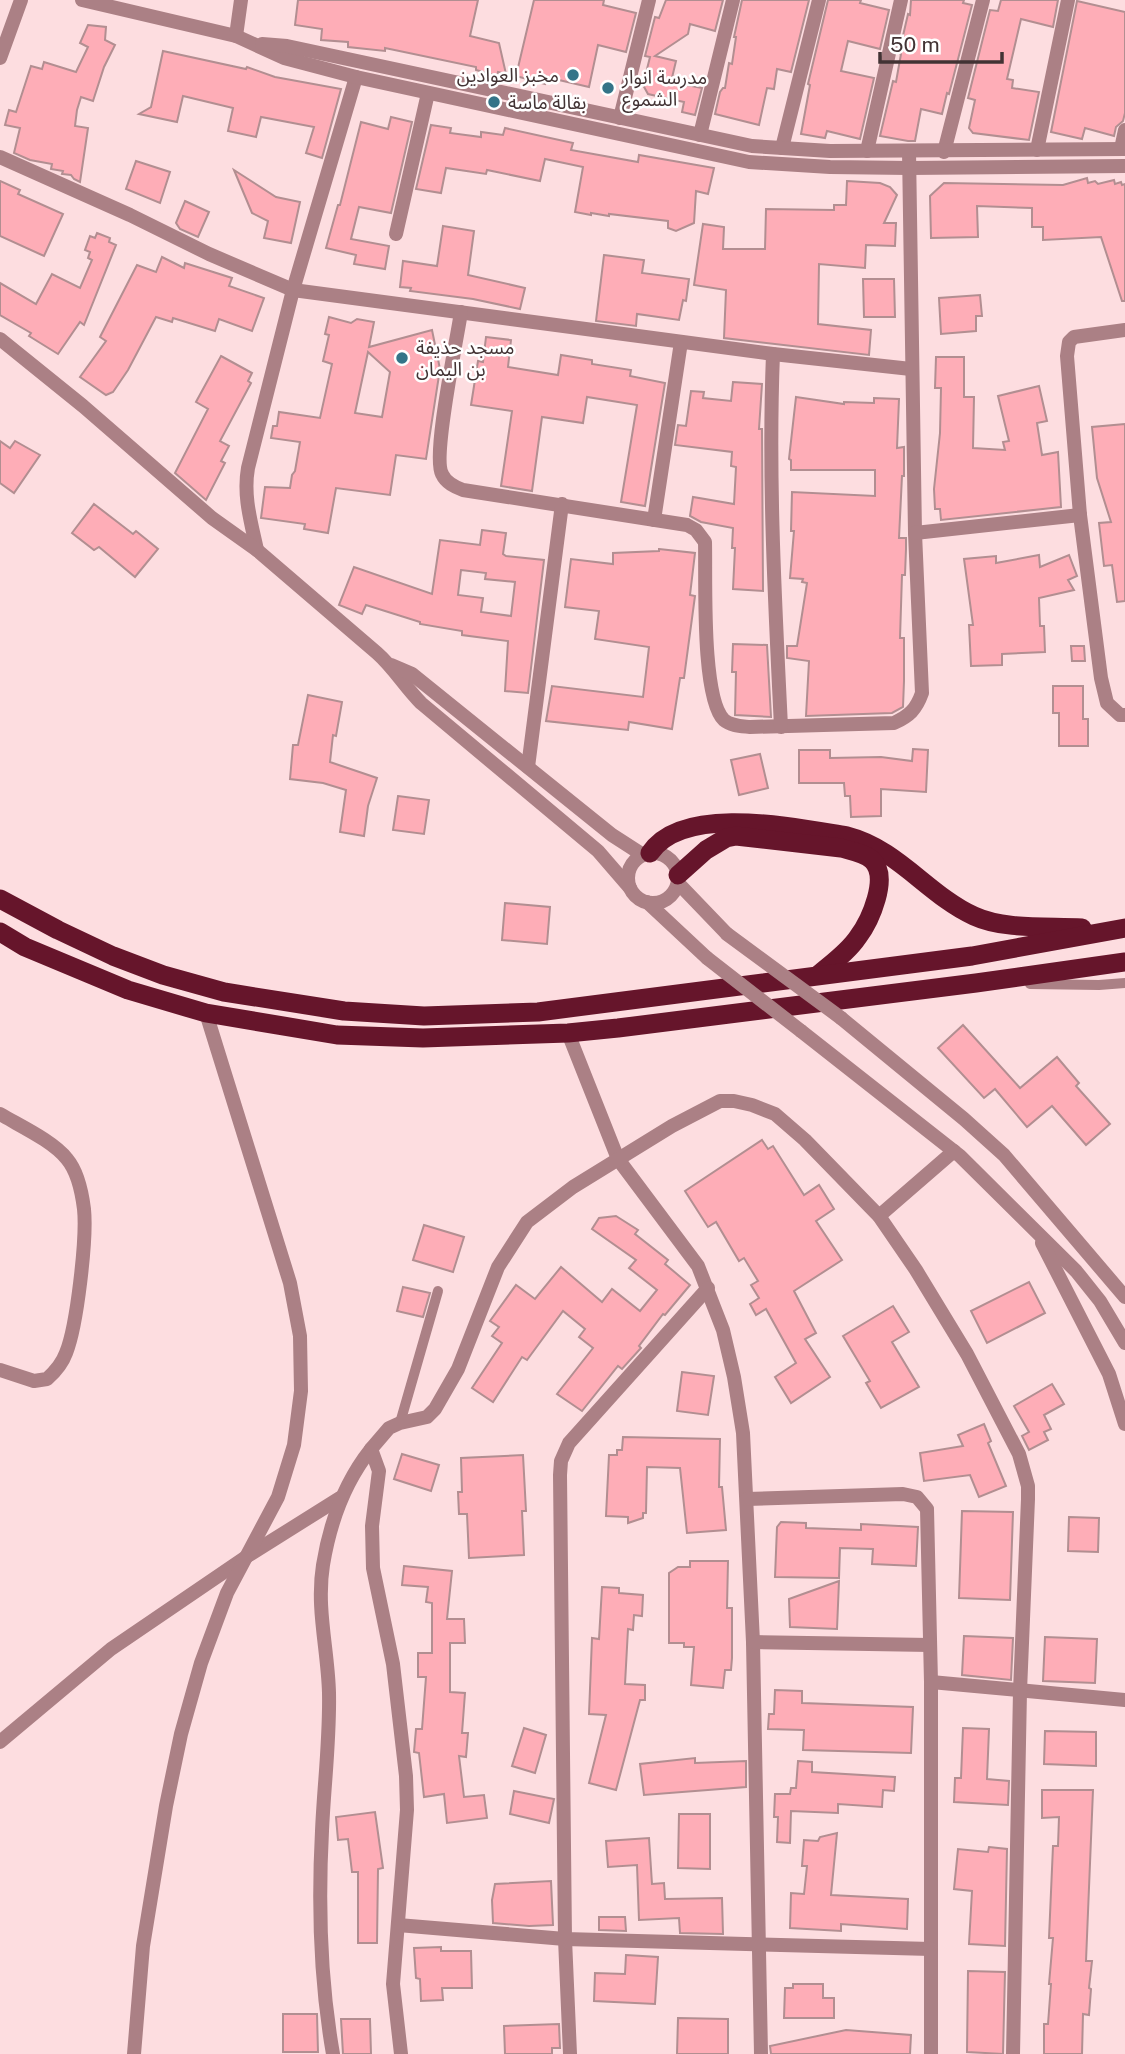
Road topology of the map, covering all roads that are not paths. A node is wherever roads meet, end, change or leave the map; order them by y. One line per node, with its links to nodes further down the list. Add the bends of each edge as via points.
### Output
1 (21, 0): 12 (street)
2 (82, 0): 10 (street)
3 (241, 0): 10 (street)
4 (649, 0): 16 (street)
5 (733, 0): 18 (street)
6 (819, 0): 19 (street)
7 (901, 0): 22 (street)
8 (983, 0): 24 (street)
9 (1068, 0): 21 (street)
10 (236, 36): 11 (street)
11 (257, 44): 13 (street); 14 (street, via 284,58)
12 (0, 58)
13 (360, 62): 14 (street); 16 (street)
14 (356, 77): 15 (street); 29 (street)
15 (428, 93): 27 (street, via 749,162); 28 (street)
16 (620, 118): 18 (street)
17 (1125, 130): 20 (street)
18 (700, 135): 19 (street)
19 (782, 148): 22 (street)
20 (1123, 149): 21 (street)
21 (1037, 150): 24 (street)
22 (867, 151): 23 (street)
23 (909, 151): 24 (street); 27 (street)
24 (944, 152)
25 (0, 157): 29 (street)
26 (1125, 166): 27 (street)
27 (909, 168): 35 (street)
28 (396, 234)
29 (293, 290): 30 (street); 40 (street, via 245,484)
30 (461, 312): 33 (street); 36 (street, via 440,444 442,476 463,490)
31 (1125, 330): 37 (street, via 1081,335 1069,342)
32 (0, 339): 40 (street, via 212,518)
33 (681, 342): 34 (street); 38 (street)
34 (773, 354): 35 (street); 43 (street, via 771,533)
35 (911, 369): 39 (street)
36 (562, 504): 38 (street); 44 (street)
37 (1080, 515): 39 (street); 42 (street, via 1103,691 1107,704)
38 (654, 520): 43 (street, via 687,525 705,542 707,657 717,709 734,725)
39 (915, 533): 43 (street, via 922,693 918,706 894,723)
40 (257, 550): 41 (street)
41 (391, 665): 44 (street, via 412,674); 47 (street, via 421,703 598,850)
42 (1125, 715)
43 (782, 727)
44 (528, 767): 45 (street, via 612,835)
45 (647, 854): 46 (street, via 666,856); 47 (street, via 631,865); 50 (highway, via 671,834 713,822 847,836 885,851 957,906 989,922)
46 (678, 879): 49 (street, via 675,891 663,901); 53 (highway, via 715,842 736,836 841,848 872,860 880,877 870,917 858,938); 65 (street, bridge, via 727,934 841,1018 1004,1155)
47 (630, 888): 49 (street)
48 (0, 899): 53 (highway, via 69,936 163,975 224,992 344,1010 424,1016 538,1012)
49 (648, 902): 59 (street, bridge, via 707,958)
50 (1120, 929): 53 (highway, via 972,956)
51 (0, 932): 56 (highway, via 128,990)
52 (1125, 962): 54 (highway)
53 (818, 975)
54 (976, 983): 55 (lane); 57 (highway)
55 (1125, 983)
56 (206, 1013): 57 (highway, via 337,1035 423,1038); 73 (street, via 290,1283 300,1336 301,1391 294,1445 278,1497)
57 (568, 1033): 60 (street)
58 (0, 1114): 67 (street, via 68,1159 84,1212 75,1313 61,1364 47,1379 33,1381)
59 (954, 1151): 61 (street); 62 (street)
60 (618, 1159): 61 (street, via 720,1101 752,1105 775,1114 805,1140); 63 (street, via 684,1245); 68 (street, via 527,1222 498,1267 458,1369 435,1409 427,1417)
61 (879, 1216): 77 (street, via 961,1343 1024,1469 1028,1499)
62 (1035, 1229): 66 (street, via 1084,1281); 69 (street, via 1109,1374)
63 (708, 1288): 72 (street, via 734,1377); 81 (street, via 569,1443 561,1461)
64 (438, 1291): 68 (lane)
65 (1125, 1297)
66 (1125, 1343)
67 (0, 1370)
68 (400, 1423): 70 (street, via 381,1435)
69 (1125, 1424)
70 (371, 1449): 71 (street); 80 (street, via 379,1471 372,1526 373,1568 393,1664 408,1810)
71 (340, 1498): 73 (street); 85 (street, via 320,1583 329,1692 320,1951)
72 (747, 1499): 74 (street); 75 (street, via 917,1497 927,1508 929,1522)
73 (249, 1555): 79 (street, via 111,1649); 84 (street, via 227,1593 181,1734 145,1933)
74 (753, 1642): 75 (street); 82 (street)
75 (930, 1645): 76 (street)
76 (931, 1682): 77 (street); 83 (street)
77 (1020, 1691): 78 (street); 90 (street)
78 (1125, 1700)
79 (0, 1742)
80 (398, 1925): 81 (street); 86 (street, via 393,1984)
81 (565, 1939): 82 (street); 87 (street)
82 (758, 1944): 83 (street); 88 (street)
83 (931, 1949): 89 (street)
84 (134, 2054)
85 (333, 2054)
86 (401, 2054)
87 (570, 2054)
88 (761, 2054)
89 (931, 2054)
90 (1013, 2054)

